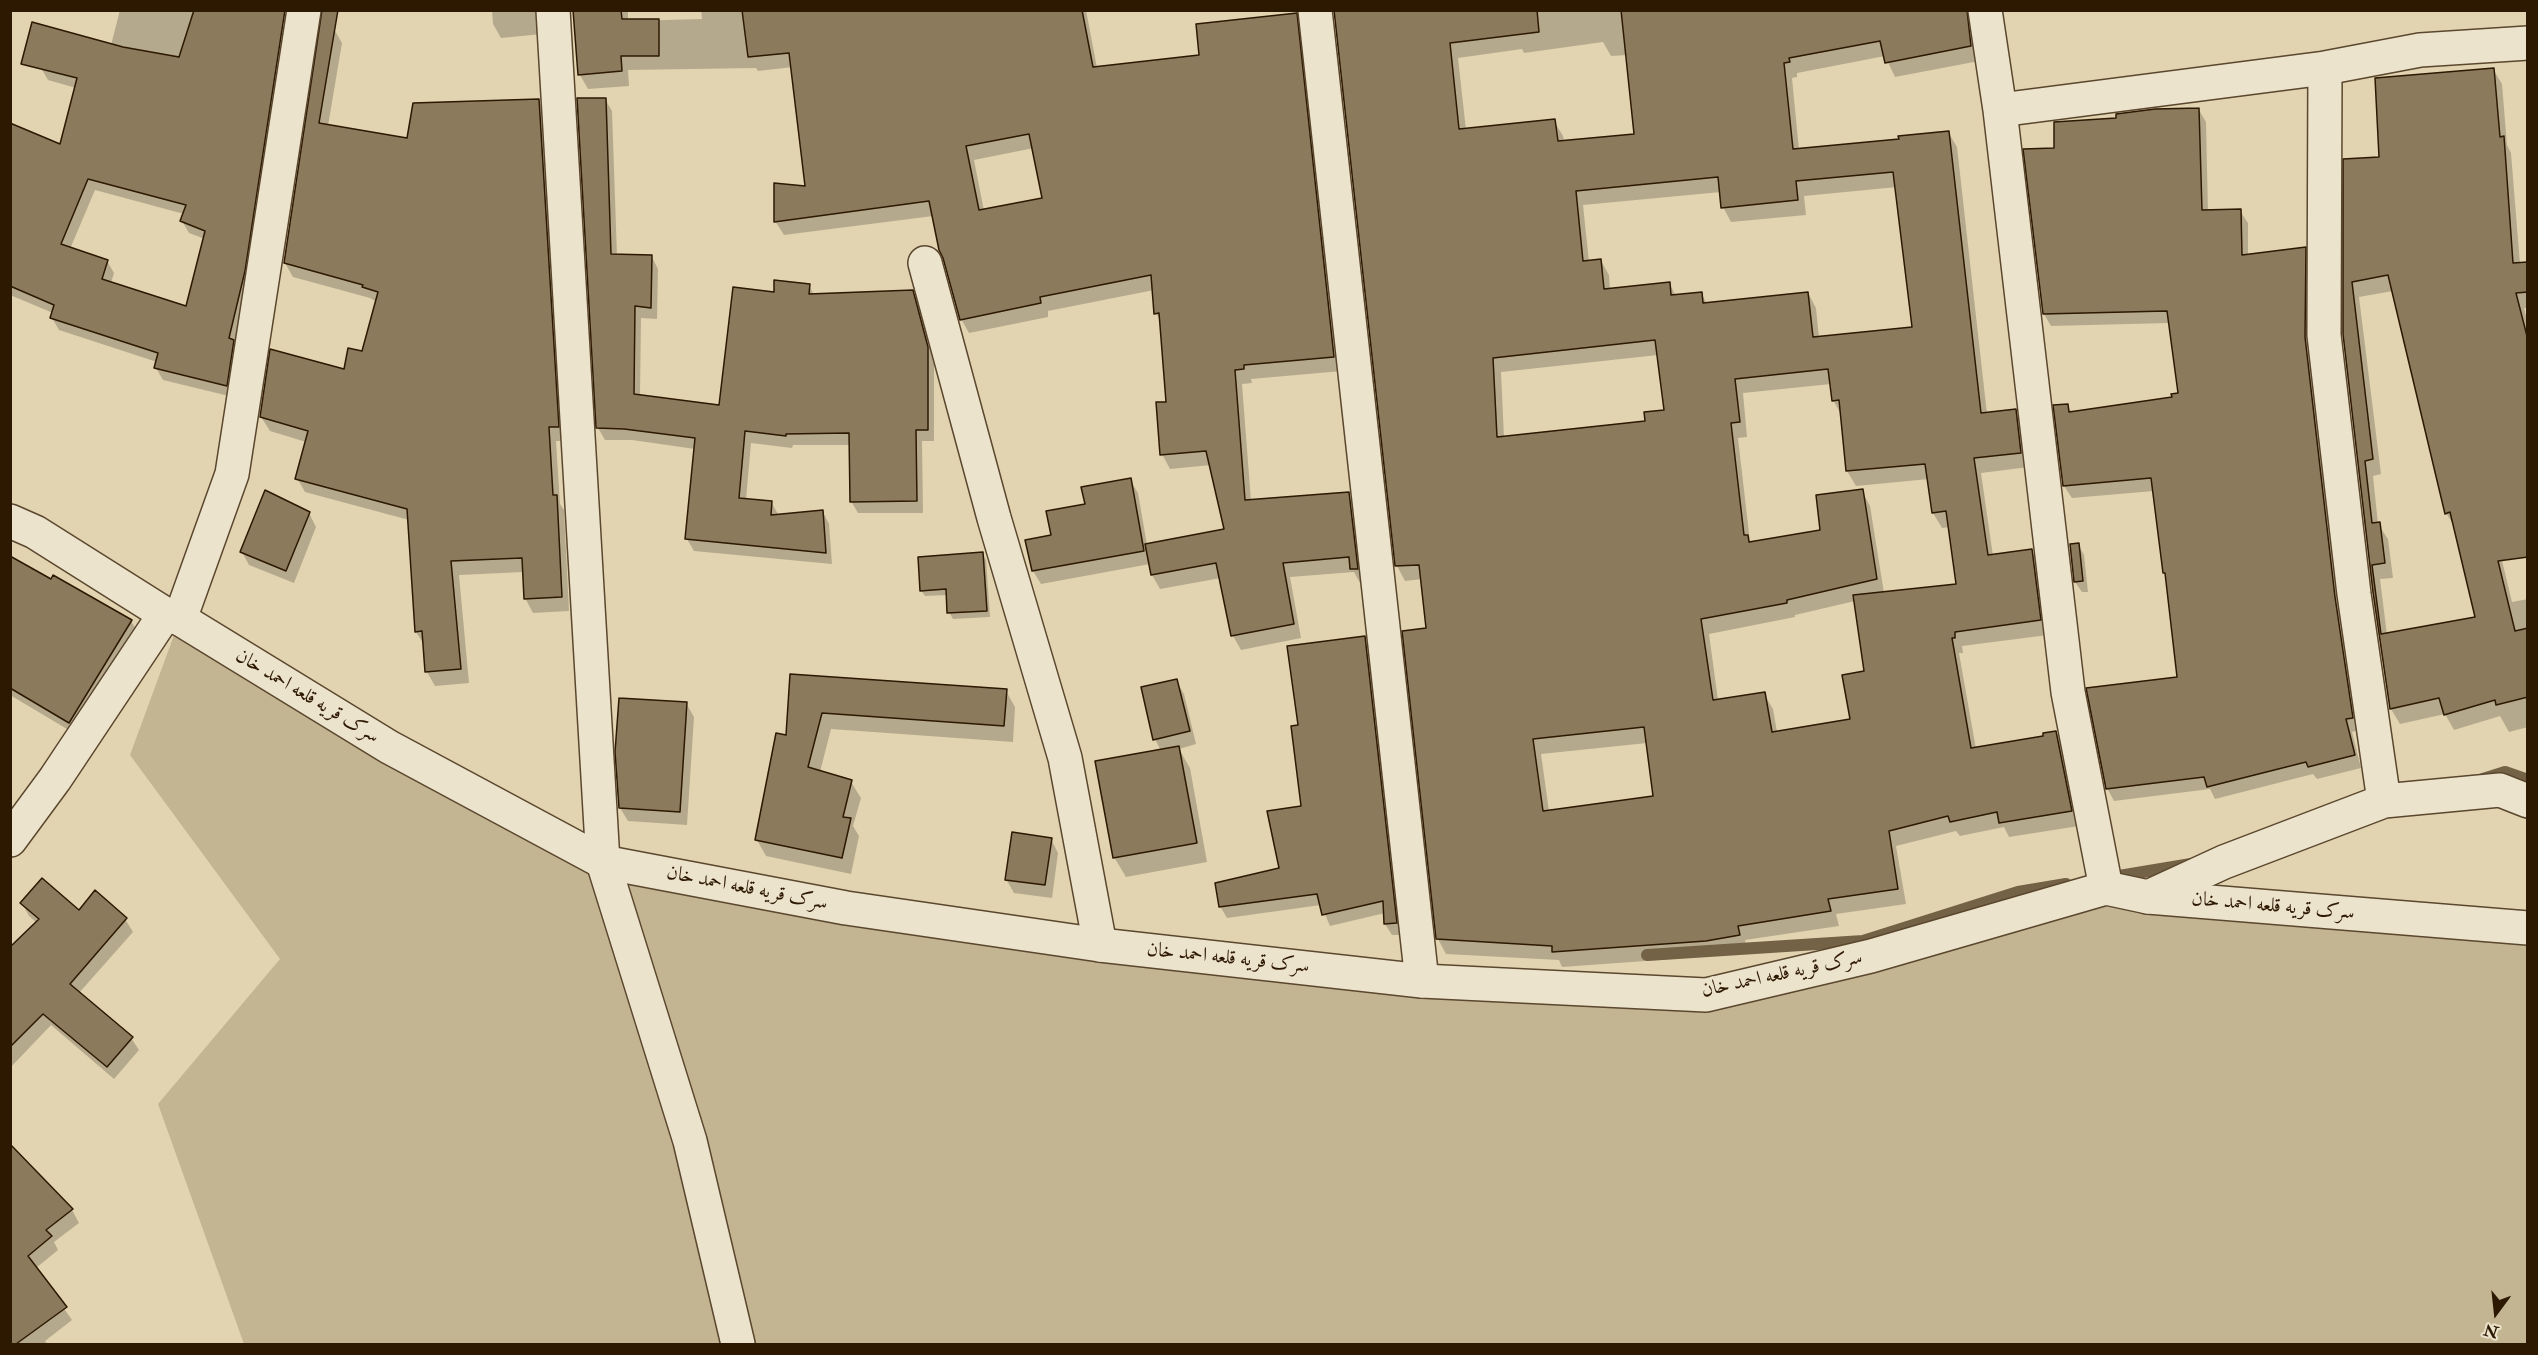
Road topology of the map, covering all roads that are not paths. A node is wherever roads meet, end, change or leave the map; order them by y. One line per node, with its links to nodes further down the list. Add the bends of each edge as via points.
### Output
1 (304, 10): 10 (street, via 232,474)
2 (553, 10): 14 (street)
3 (1315, 10): 19 (street)
4 (1985, 10): 7 (street)
5 (2528, 43): 6 (street, via 2420,50)
6 (2325, 68): 7 (street); 11 (street, via 2324,335 2354,594)
7 (2000, 110): 15 (street, via 2068,692)
8 (925, 263): 18 (street, via 994,518 1065,758)
9 (10, 522): 10 (street, سرک قریه قلعه احمد خان, via 35,532)
10 (172, 616): 13 (street); 14 (street, سرک قریه قلعه احمد خان, via 389,747)
11 (2384, 801): 12 (street, via 2500,790); 16 (street, via 2224,861)
12 (2528, 801)
13 (10, 840)
14 (603, 862): 18 (street, سرک قریه قلعه احمد خان, via 846,908); 20 (street, via 690,1141)
15 (2106, 888): 16 (street, سرک قریه قلعه احمد خان); 19 (street, سرک قریه قلعه احمد خان, via 1871,956 1706,995)
16 (2148, 897): 17 (street, سرک قریه قلعه احمد خان)
17 (2528, 928)
18 (1100, 945): 19 (street, سرک قریه قلعه احمد خان)
19 (1422, 981)
20 (738, 1344)

